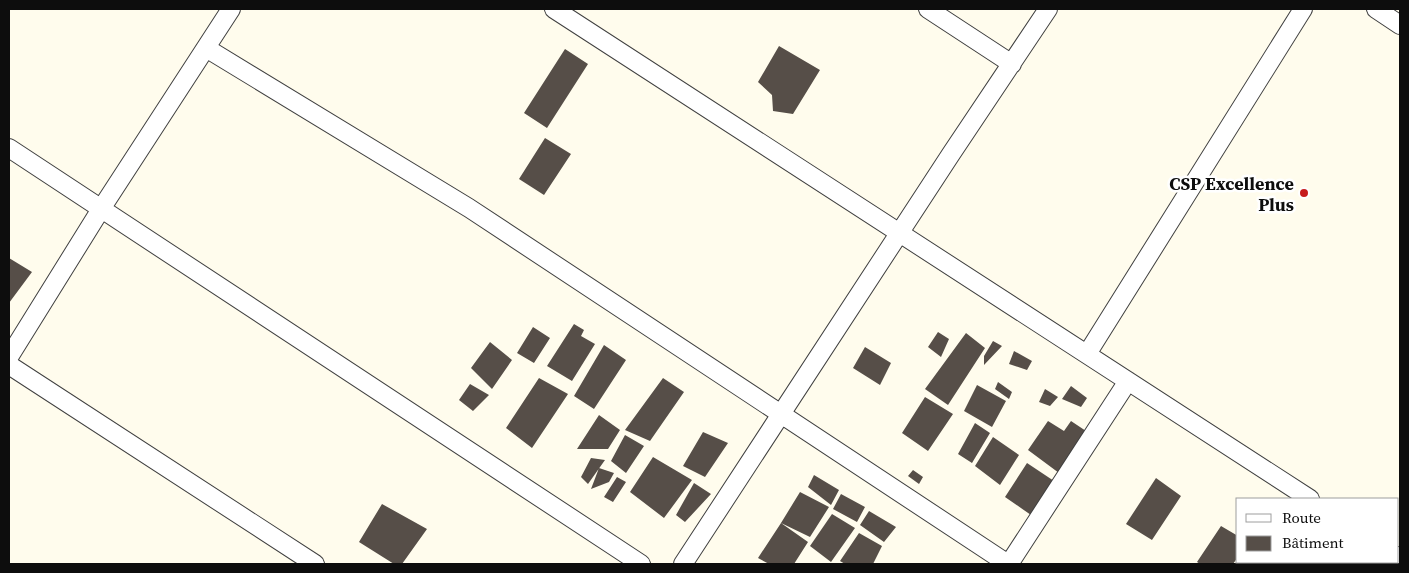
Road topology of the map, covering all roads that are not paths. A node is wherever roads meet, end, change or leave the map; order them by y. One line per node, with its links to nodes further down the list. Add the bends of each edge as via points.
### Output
1 (231, 9): 8 (street)
2 (554, 9): 12 (street)
3 (928, 9): 9 (street)
4 (1048, 9): 9 (street)
5 (1303, 9): 13 (street)
6 (1376, 9): 7 (street)
7 (1400, 25)
8 (206, 48): 11 (street); 17 (street, via 469,208)
9 (1012, 64): 12 (street)
10 (9, 148): 11 (street)
11 (101, 209): 14 (street); 20 (street)
12 (900, 233): 13 (street); 17 (street)
13 (1087, 354): 16 (street)
14 (9, 356)
15 (9, 365): 19 (street)
16 (1128, 381): 18 (street); 22 (street)
17 (781, 414): 21 (street); 22 (street)
18 (1308, 498)
19 (315, 564)
20 (642, 564)
21 (683, 564)
22 (1009, 564)

